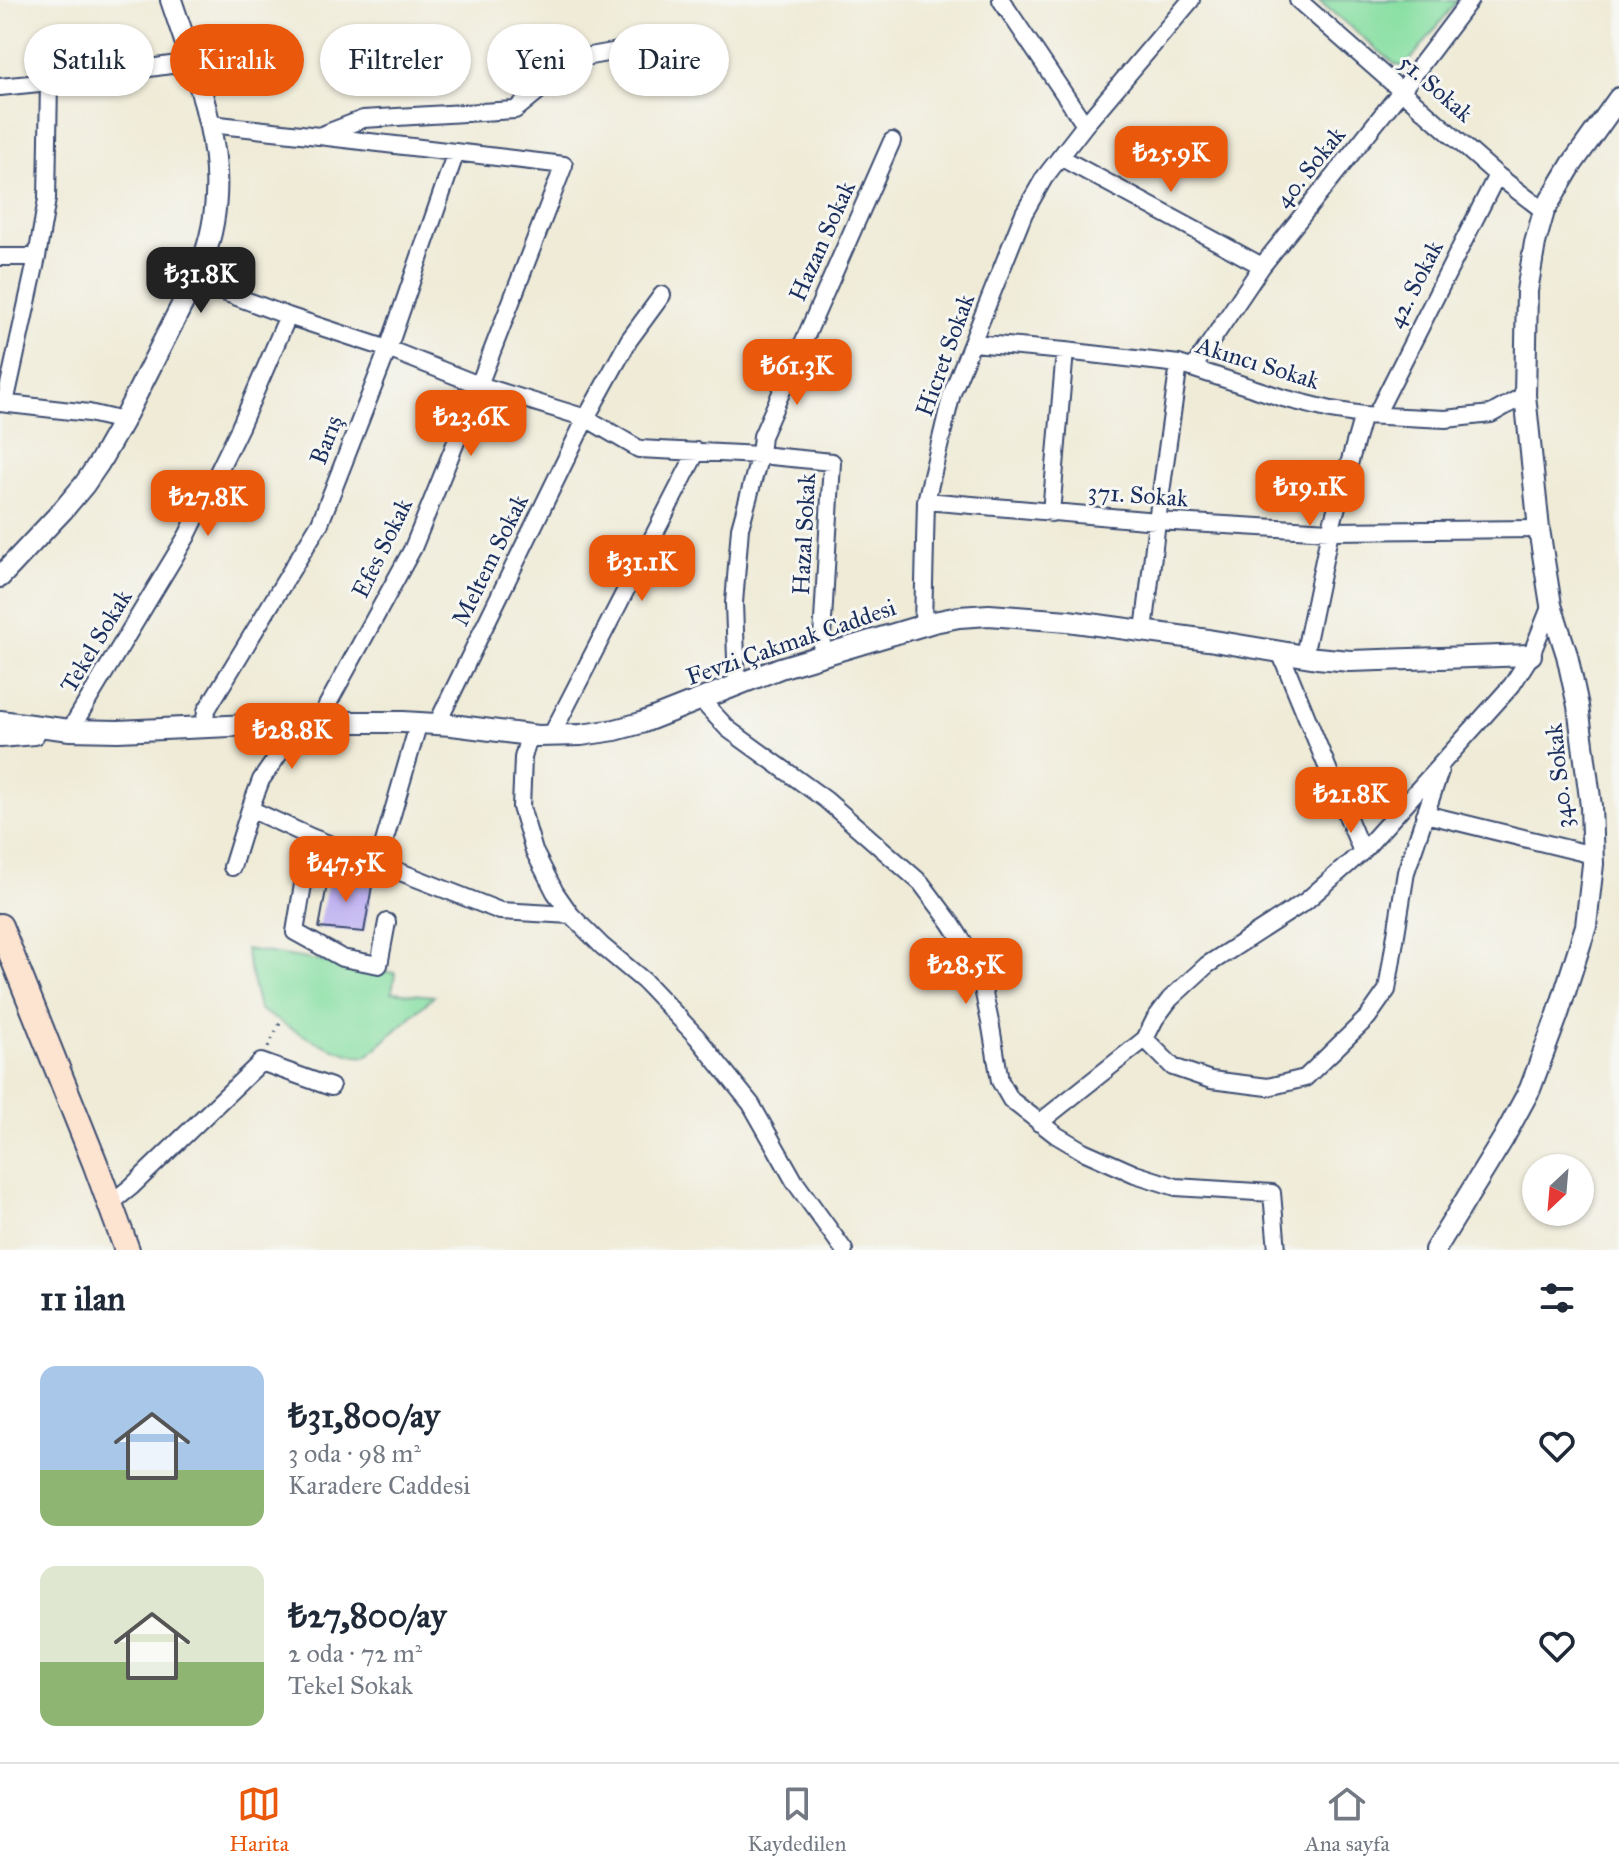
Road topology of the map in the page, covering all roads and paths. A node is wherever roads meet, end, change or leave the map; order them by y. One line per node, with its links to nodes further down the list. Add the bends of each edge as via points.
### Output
1 (171, 0): 6 (street)
2 (1001, 0): 15 (street)
3 (1191, 0): 15 (street, Hicret Sokak)
4 (1298, 0): 10 (street, 51. Sokak)
5 (1470, 0): 10 (street, 40. Sokak)
6 (179, 24)
7 (609, 53): 16 (street, via 579,58 515,110 363,119)
8 (24, 85): 9 (street)
9 (0, 87)
10 (1402, 90): 20 (street, 51. Sokak); 24 (street, 40. Sokak)
11 (49, 96): 23 (street, via 47,199)
12 (202, 96): 14 (street)
13 (1619, 98): 21 (street, 340. Sokak)
14 (210, 124): 16 (street); 25 (street, via 217,186 212,231)
15 (1085, 125): 19 (street, Hicret Sokak)
16 (319, 136): 18 (street)
17 (892, 141): 39 (street, Hazan Sokak, via 762,436)
18 (456, 152): 29 (street, Barış); 32 (street, Efes Sokak, via 564,165)
19 (1060, 157): 24 (street); 28 (street, Hicret Sokak, via 1024,213)
20 (1497, 175): 21 (street, 51. Sokak); 35 (street, 42. Sokak)
21 (1544, 211): 33 (street, 340. Sokak, via 1527,291)
22 (0, 257): 23 (street)
23 (37, 257): 34 (street)
24 (1262, 266): 31 (street, 40. Sokak)
25 (194, 281): 27 (street); 37 (street)
26 (662, 295): 36 (street, Meltem Sokak, via 629,340)
27 (288, 316): 29 (street); 60 (street, Tekel Sokak, via 187,536)
28 (973, 343): 30 (street, Akıncı Sokak); 40 (street, Hicret Sokak, via 952,393)
29 (388, 349): 32 (street); 59 (street, Barış, via 320,523 206,711)
30 (1065, 351): 31 (street, Akıncı Sokak); 41 (street)
31 (1186, 366): 35 (street, Akıncı Sokak, via 1283,398); 42 (street)
32 (479, 385): 36 (street); 56 (street, Efes Sokak, via 413,548)
33 (1525, 395): 35 (street, Akıncı Sokak, via 1491,414 1446,419); 43 (street, 340. Sokak)
34 (3, 403): 37 (street)
35 (1370, 415): 44 (street, 42. Sokak)
36 (586, 418): 38 (street, via 639,449); 58 (street, Meltem Sokak)
37 (123, 421): 45 (street, via 84,485)
38 (697, 451): 39 (street); 62 (street)
39 (760, 455): 51 (street, Hazal Sokak, via 832,462); 53 (street, Hazan Sokak, via 740,528 734,603)
40 (926, 501): 41 (street, 371. Sokak); 47 (street, Hicret Sokak)
41 (1051, 513): 42 (street, 371. Sokak)
42 (1157, 521): 44 (street, 371. Sokak); 48 (street)
43 (1539, 529): 44 (street, 371. Sokak); 46 (street, 340. Sokak)
44 (1330, 531): 52 (street, 42. Sokak)
45 (0, 577)
46 (1551, 605): 50 (street); 69 (street, 340. Sokak, via 1578,706)
47 (923, 625): 48 (street, Fevzi Çakmak Caddesi, via 989,615); 51 (street, Fevzi Çakmak Caddesi)
48 (1144, 631): 49 (street, Fevzi Çakmak Caddesi)
49 (1280, 652): 52 (street, Fevzi Çakmak Caddesi); 68 (street)
50 (1531, 655): 52 (street, Fevzi Çakmak Caddesi, via 1350,661); 64 (street, via 1512,685)
51 (821, 656): 53 (street, Fevzi Çakmak Caddesi)
52 (1304, 656)
53 (737, 686): 54 (street, Fevzi Çakmak Caddesi)
54 (701, 700): 62 (street, Fevzi Çakmak Caddesi, via 615,730); 80 (street, via 728,729 826,800 921,883 967,948 982,984 1000,1081 1011,1100)
55 (0, 721): 60 (street, Fevzi Çakmak Caddesi)
56 (318, 722): 57 (street, Fevzi Çakmak Caddesi); 58 (street, Fevzi Çakmak Caddesi)
57 (293, 723): 59 (street, Fevzi Çakmak Caddesi); 65 (street, via 292,735 261,780)
58 (428, 723): 61 (street, Fevzi Çakmak Caddesi); 70 (street, Meltem Sokak)
59 (204, 727): 60 (street, Fevzi Çakmak Caddesi)
60 (70, 730): 63 (street, Fevzi Çakmak Caddesi)
61 (529, 735): 62 (street, Fevzi Çakmak Caddesi); 72 (street, via 521,807 534,851)
62 (551, 736)
63 (0, 737)
64 (1442, 763): 66 (street); 68 (street)
65 (250, 809): 67 (street); 71 (street)
66 (1425, 814): 69 (street); 77 (street, via 1406,872 1387,990 1368,1017 1305,1078 1268,1087 1211,1080 1173,1067)
67 (311, 837): 70 (street); 73 (street, via 295,932 342,958 379,965)
68 (1362, 852): 77 (street, via 1306,901 1207,965 1170,999)
69 (1593, 855): 85 (street, 340. Sokak, via 1586,926 1530,1089)
70 (378, 863): 72 (street, via 500,911)
71 (232, 867)
72 (571, 915): 83 (street, via 697,1037 751,1104 795,1182)
73 (387, 922)
74 (0, 928): 75 (main road)
75 (7, 966): 81 (main road)
76 (280, 1023): 78 (path)
77 (1145, 1039): 80 (street)
78 (261, 1062): 79 (street); 81 (street)
79 (331, 1087)
80 (1039, 1123): 84 (street, via 1083,1151 1176,1187 1272,1193)
81 (110, 1204): 82 (main road)
82 (127, 1250)
83 (844, 1250)
84 (1277, 1250)
85 (1435, 1250)

